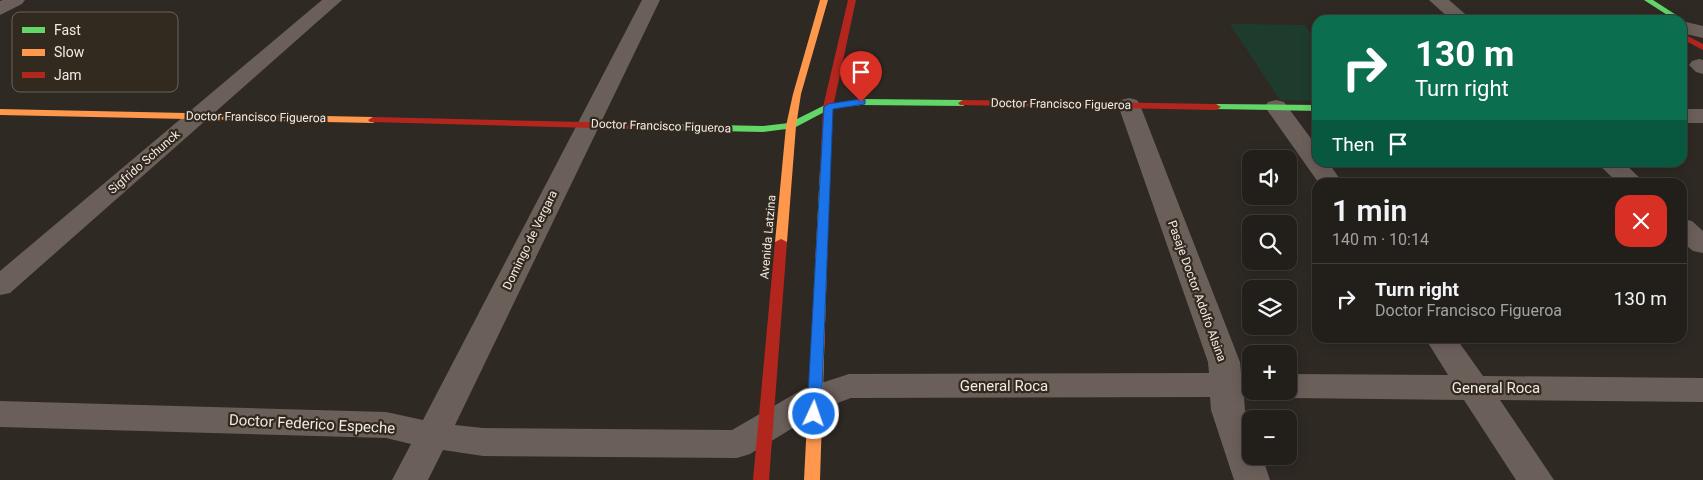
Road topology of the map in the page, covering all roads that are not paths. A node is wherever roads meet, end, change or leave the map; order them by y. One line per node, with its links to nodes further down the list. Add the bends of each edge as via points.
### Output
1 (16, 0): 9 (street)
2 (333, 0): 18 (street, Sigfrido Schunck)
3 (651, 0): 21 (street, Domingo de Vergara)
4 (824, 0): 22 (street, Avenida Latzina)
5 (852, 0): 14 (street)
6 (1438, 0): 10 (street)
7 (1648, 0): 12 (street)
8 (1636, 5): 11 (street)
9 (0, 9)
10 (1456, 15)
11 (1651, 15)
12 (1666, 15)
13 (1128, 105): 14 (street, Doctor Francisco Figueroa, via 861,102); 15 (street, Doctor Francisco Figueroa); 32 (street, Pasaje Doctor Adolfo Alsina, via 1224,362)
14 (828, 107): 22 (street, Doctor Francisco Figueroa); 36 (street)
15 (1276, 107): 16 (street, Doctor Francisco Figueroa); 23 (street)
16 (1312, 108)
17 (0, 112): 18 (street, Doctor Francisco Figueroa)
18 (197, 116): 21 (street, Doctor Francisco Figueroa); 30 (street, Sigfrido Schunck)
19 (1687, 116): 20 (street)
20 (1703, 116)
21 (588, 124): 22 (street, Doctor Francisco Figueroa, via 763,129); 39 (street, Domingo de Vergara)
22 (791, 126): 38 (street, Avenida Latzina)
23 (1312, 157)
24 (1319, 167): 26 (street)
25 (1614, 167): 27 (street)
26 (1327, 178)
27 (1626, 178)
28 (1687, 231): 29 (street)
29 (1703, 245)
30 (0, 286)
31 (1444, 343): 34 (street)
32 (1239, 385): 36 (street, General Roca, via 848,386); 43 (street, Pasaje Doctor Adolfo Alsina, via 1228,410)
33 (1297, 386): 34 (street, General Roca)
34 (1476, 388): 35 (street, General Roca); 44 (street)
35 (1703, 390)
36 (815, 398): 38 (street, General Roca); 42 (street)
37 (0, 414): 39 (street, Doctor Federico Espeche, via 386,424)
38 (767, 425): 39 (street, Doctor Federico Espeche, via 737,444 483,442); 41 (street, Avenida Latzina)
39 (433, 435): 40 (street, Domingo de Vergara)
40 (410, 480)
41 (761, 480)
42 (812, 480)
43 (1252, 480)
44 (1536, 480)

